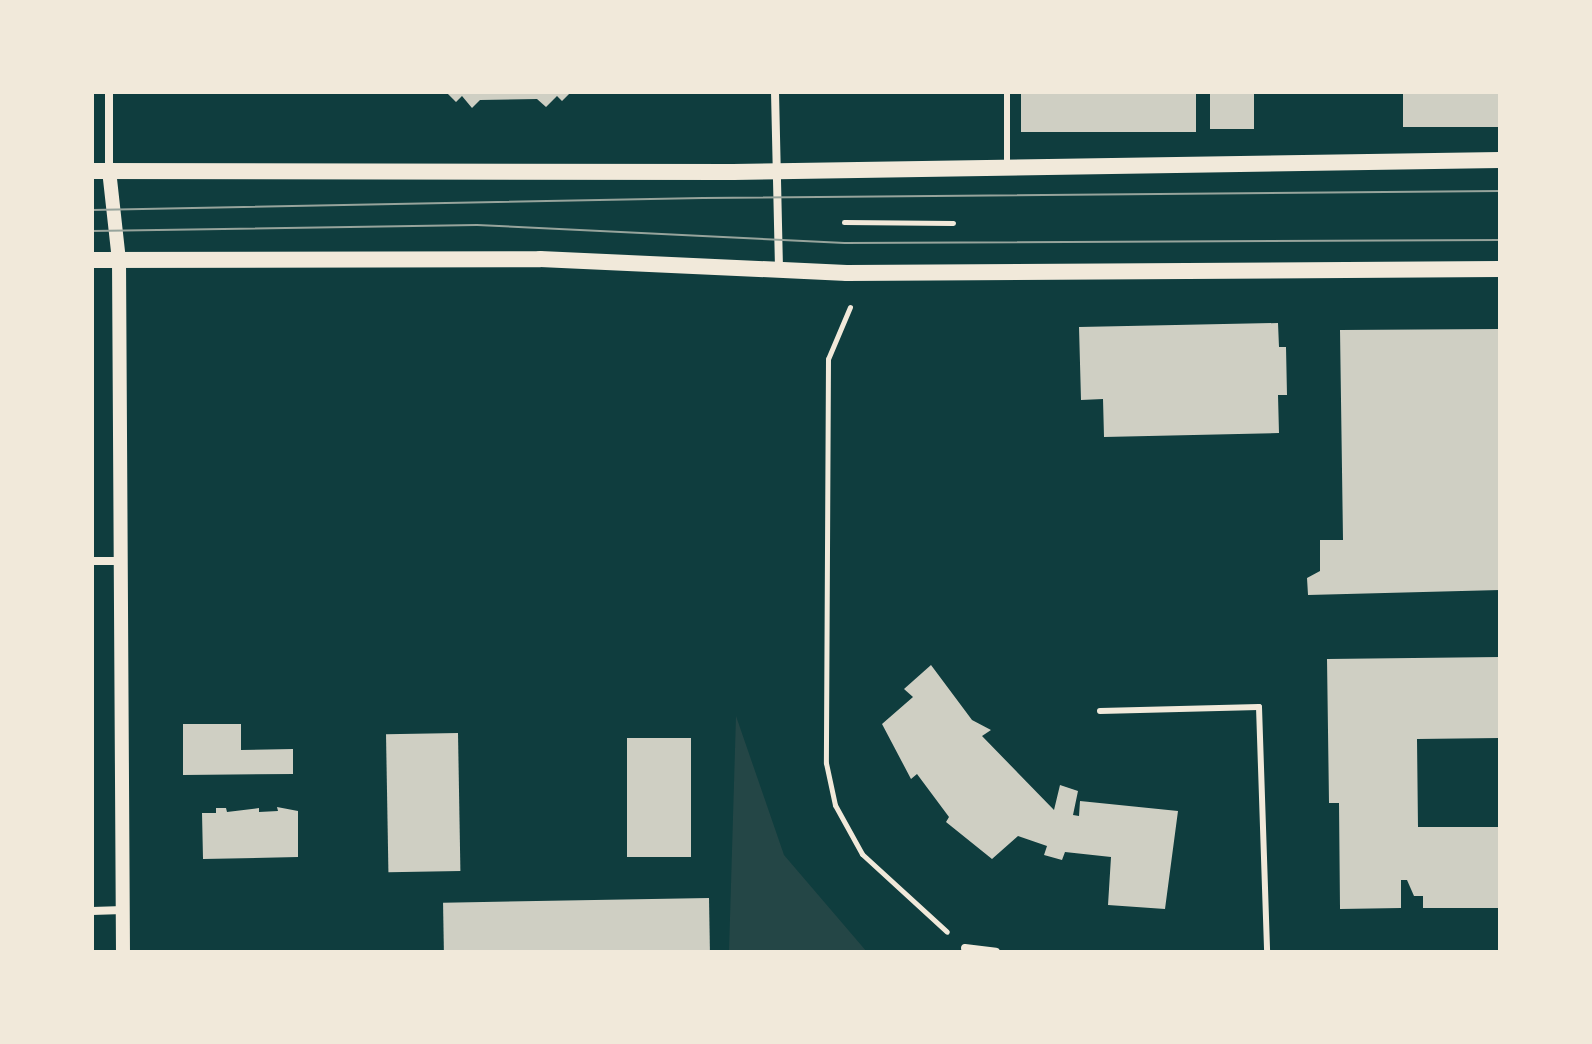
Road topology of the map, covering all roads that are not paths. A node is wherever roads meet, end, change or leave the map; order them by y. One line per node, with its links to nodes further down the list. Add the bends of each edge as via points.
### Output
1 (109, 92): 6 (street)
2 (775, 92): 7 (street)
3 (1007, 92): 5 (lane)
4 (1500, 160): 5 (main road)
5 (1007, 166): 7 (main road)
6 (100, 171): 7 (main road); 9 (street)
7 (777, 171): 11 (street)
8 (92, 260): 9 (main road)
9 (119, 260): 11 (main road, via 540,259); 13 (street)
10 (1500, 269): 11 (main road)
11 (779, 270)
12 (92, 561): 13 (street)
13 (118, 561): 15 (street)
14 (1100, 711): 20 (lane, via 1259,707)
15 (123, 910): 16 (street); 18 (street)
16 (92, 911)
17 (965, 948): 19 (street)
18 (123, 952)
19 (996, 952)
20 (1267, 952)

